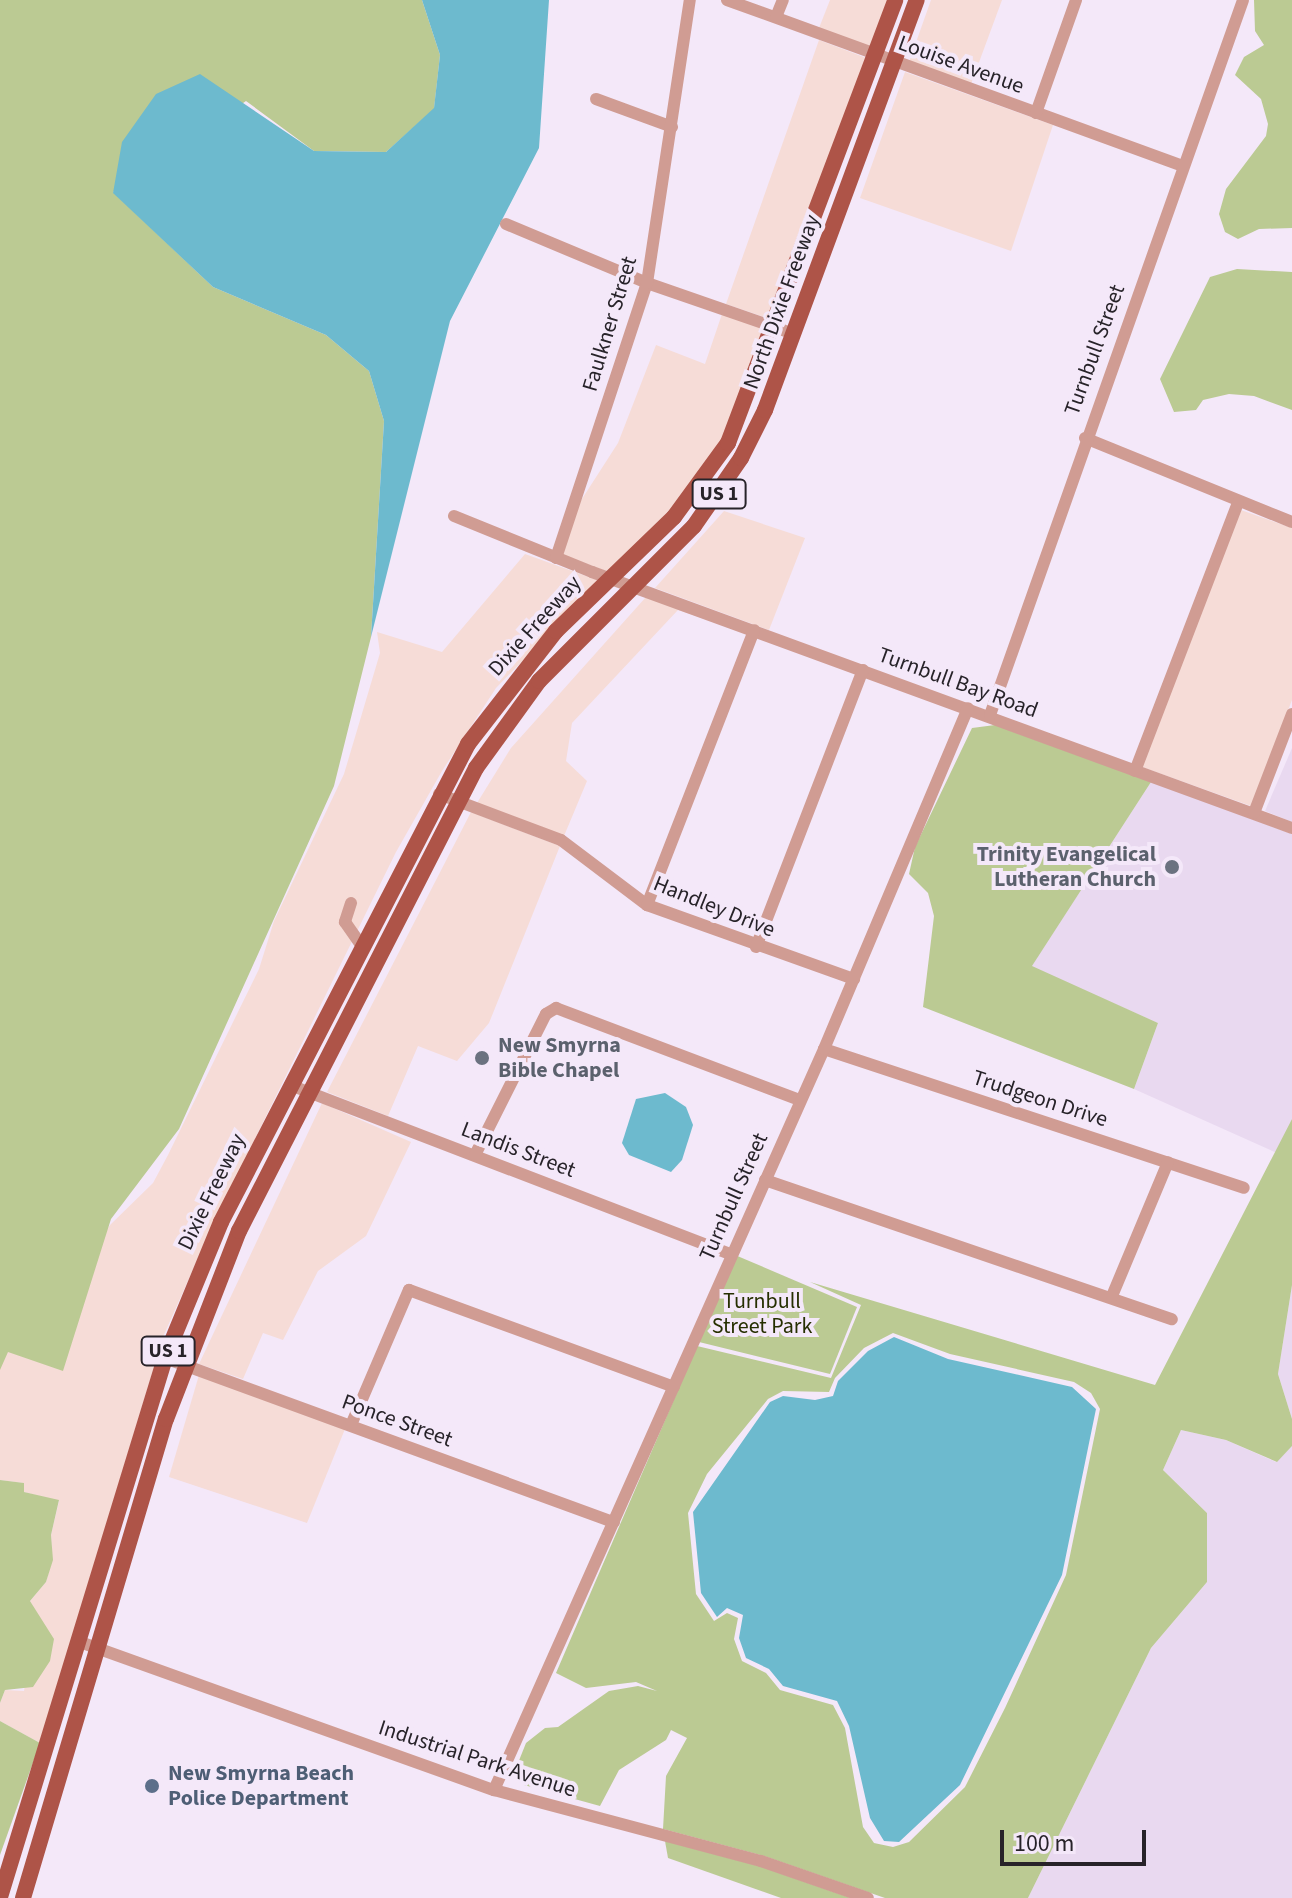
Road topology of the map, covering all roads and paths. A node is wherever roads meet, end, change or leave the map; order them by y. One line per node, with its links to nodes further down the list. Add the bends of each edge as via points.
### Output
1 (690, 0): 13 (street, Faulkner Street)
2 (727, 0): 8 (street, Louise Avenue)
3 (783, 0): 8 (street)
4 (895, 0): 9 (main road, North Dixie Freeway / US 1)
5 (917, 0): 10 (main road, North Dixie Freeway / US 1)
6 (1076, 0): 12 (street)
7 (1243, 0): 14 (street, Turnbull Street)
8 (776, 17): 9 (street, Louise Avenue)
9 (876, 56): 10 (street, Louise Avenue); 17 (main road, North Dixie Freeway / US 1)
10 (895, 63): 12 (street, Louise Avenue); 18 (main road, North Dixie Freeway / US 1)
11 (596, 99): 13 (street)
12 (1036, 113): 14 (street, Louise Avenue)
13 (672, 127): 16 (street, Faulkner Street)
14 (1182, 166): 19 (street, Turnbull Street)
15 (506, 224): 16 (street)
16 (647, 283): 17 (street); 23 (street, Faulkner Street)
17 (775, 326): 18 (street); 24 (main road, North Dixie Freeway / US 1, via 746,405 711,471 662,531)
18 (794, 334): 25 (main road, North Dixie Freeway / US 1, via 765,410 728,481 694,526)
19 (1085, 438): 20 (street); 30 (street, Turnbull Street)
20 (1238, 503): 22 (street); 31 (street)
21 (454, 516): 23 (street, Turnbull Bay Road)
22 (1292, 522)
23 (556, 558): 24 (street, Turnbull Bay Road)
24 (610, 578): 25 (street, Turnbull Bay Road); 32 (main road, Dixie Freeway / US 1, via 518,675)
25 (631, 586): 26 (street, Turnbull Bay Road); 33 (main road, Dixie Freeway / US 1, via 539,681)
26 (754, 630): 27 (street, Turnbull Bay Road); 37 (street)
27 (863, 670): 28 (street, Turnbull Bay Road); 39 (street)
28 (968, 708): 30 (street, Turnbull Bay Road); 40 (street, Turnbull Street)
29 (1292, 714): 34 (street)
30 (990, 715): 31 (street, Turnbull Bay Road)
31 (1135, 771): 34 (street, Turnbull Bay Road)
32 (439, 794): 33 (street, Handley Drive); 38 (main road, Dixie Freeway / US 1)
33 (457, 801): 37 (street, Handley Drive, via 561,840); 43 (main road, Dixie Freeway / US 1)
34 (1254, 813): 35 (street, Turnbull Bay Road)
35 (1292, 828)
36 (351, 903): 38 (street, via 345,922)
37 (647, 905): 39 (street, Handley Drive)
38 (361, 945): 42 (main road, Dixie Freeway / US 1)
39 (756, 947): 40 (street, Handley Drive)
40 (854, 979): 41 (street, Turnbull Street)
41 (824, 1049): 44 (street, Turnbull Street); 46 (street, Trudgeon Drive)
42 (290, 1085): 43 (street, Landis Street); 52 (main road, Dixie Freeway / US 1, via 221,1222)
43 (309, 1092): 45 (street, Landis Street); 53 (main road, Dixie Freeway / US 1, via 239,1231)
44 (799, 1100): 45 (street, via 556,1008 546,1014); 47 (street, Turnbull Street)
45 (475, 1155): 49 (street, Landis Street)
46 (1168, 1162): 48 (street, Trudgeon Drive); 50 (street)
47 (765, 1180): 49 (street, Turnbull Street); 50 (street)
48 (1244, 1188)
49 (730, 1254): 54 (street, Turnbull Street)
50 (1112, 1296): 51 (street)
51 (1172, 1319)
52 (165, 1358): 53 (street, Ponce Street); 57 (main road, Dixie Freeway / US 1)
53 (184, 1364): 55 (street, Ponce Street); 58 (main road, Dixie Freeway / US 1)
54 (674, 1387): 55 (street, via 409,1290); 56 (street, Turnbull Street)
55 (351, 1425): 56 (street, Ponce Street)
56 (614, 1522): 59 (street, Turnbull Street)
57 (80, 1642): 58 (street, Industrial Park Avenue); 60 (main road, Dixie Freeway / US 1)
58 (98, 1648): 59 (street, Industrial Park Avenue); 61 (main road, Dixie Freeway / US 1)
59 (494, 1790): 62 (street, Industrial Park Avenue, via 761,1861)
60 (0, 1897)
61 (23, 1898)
62 (868, 1898)

